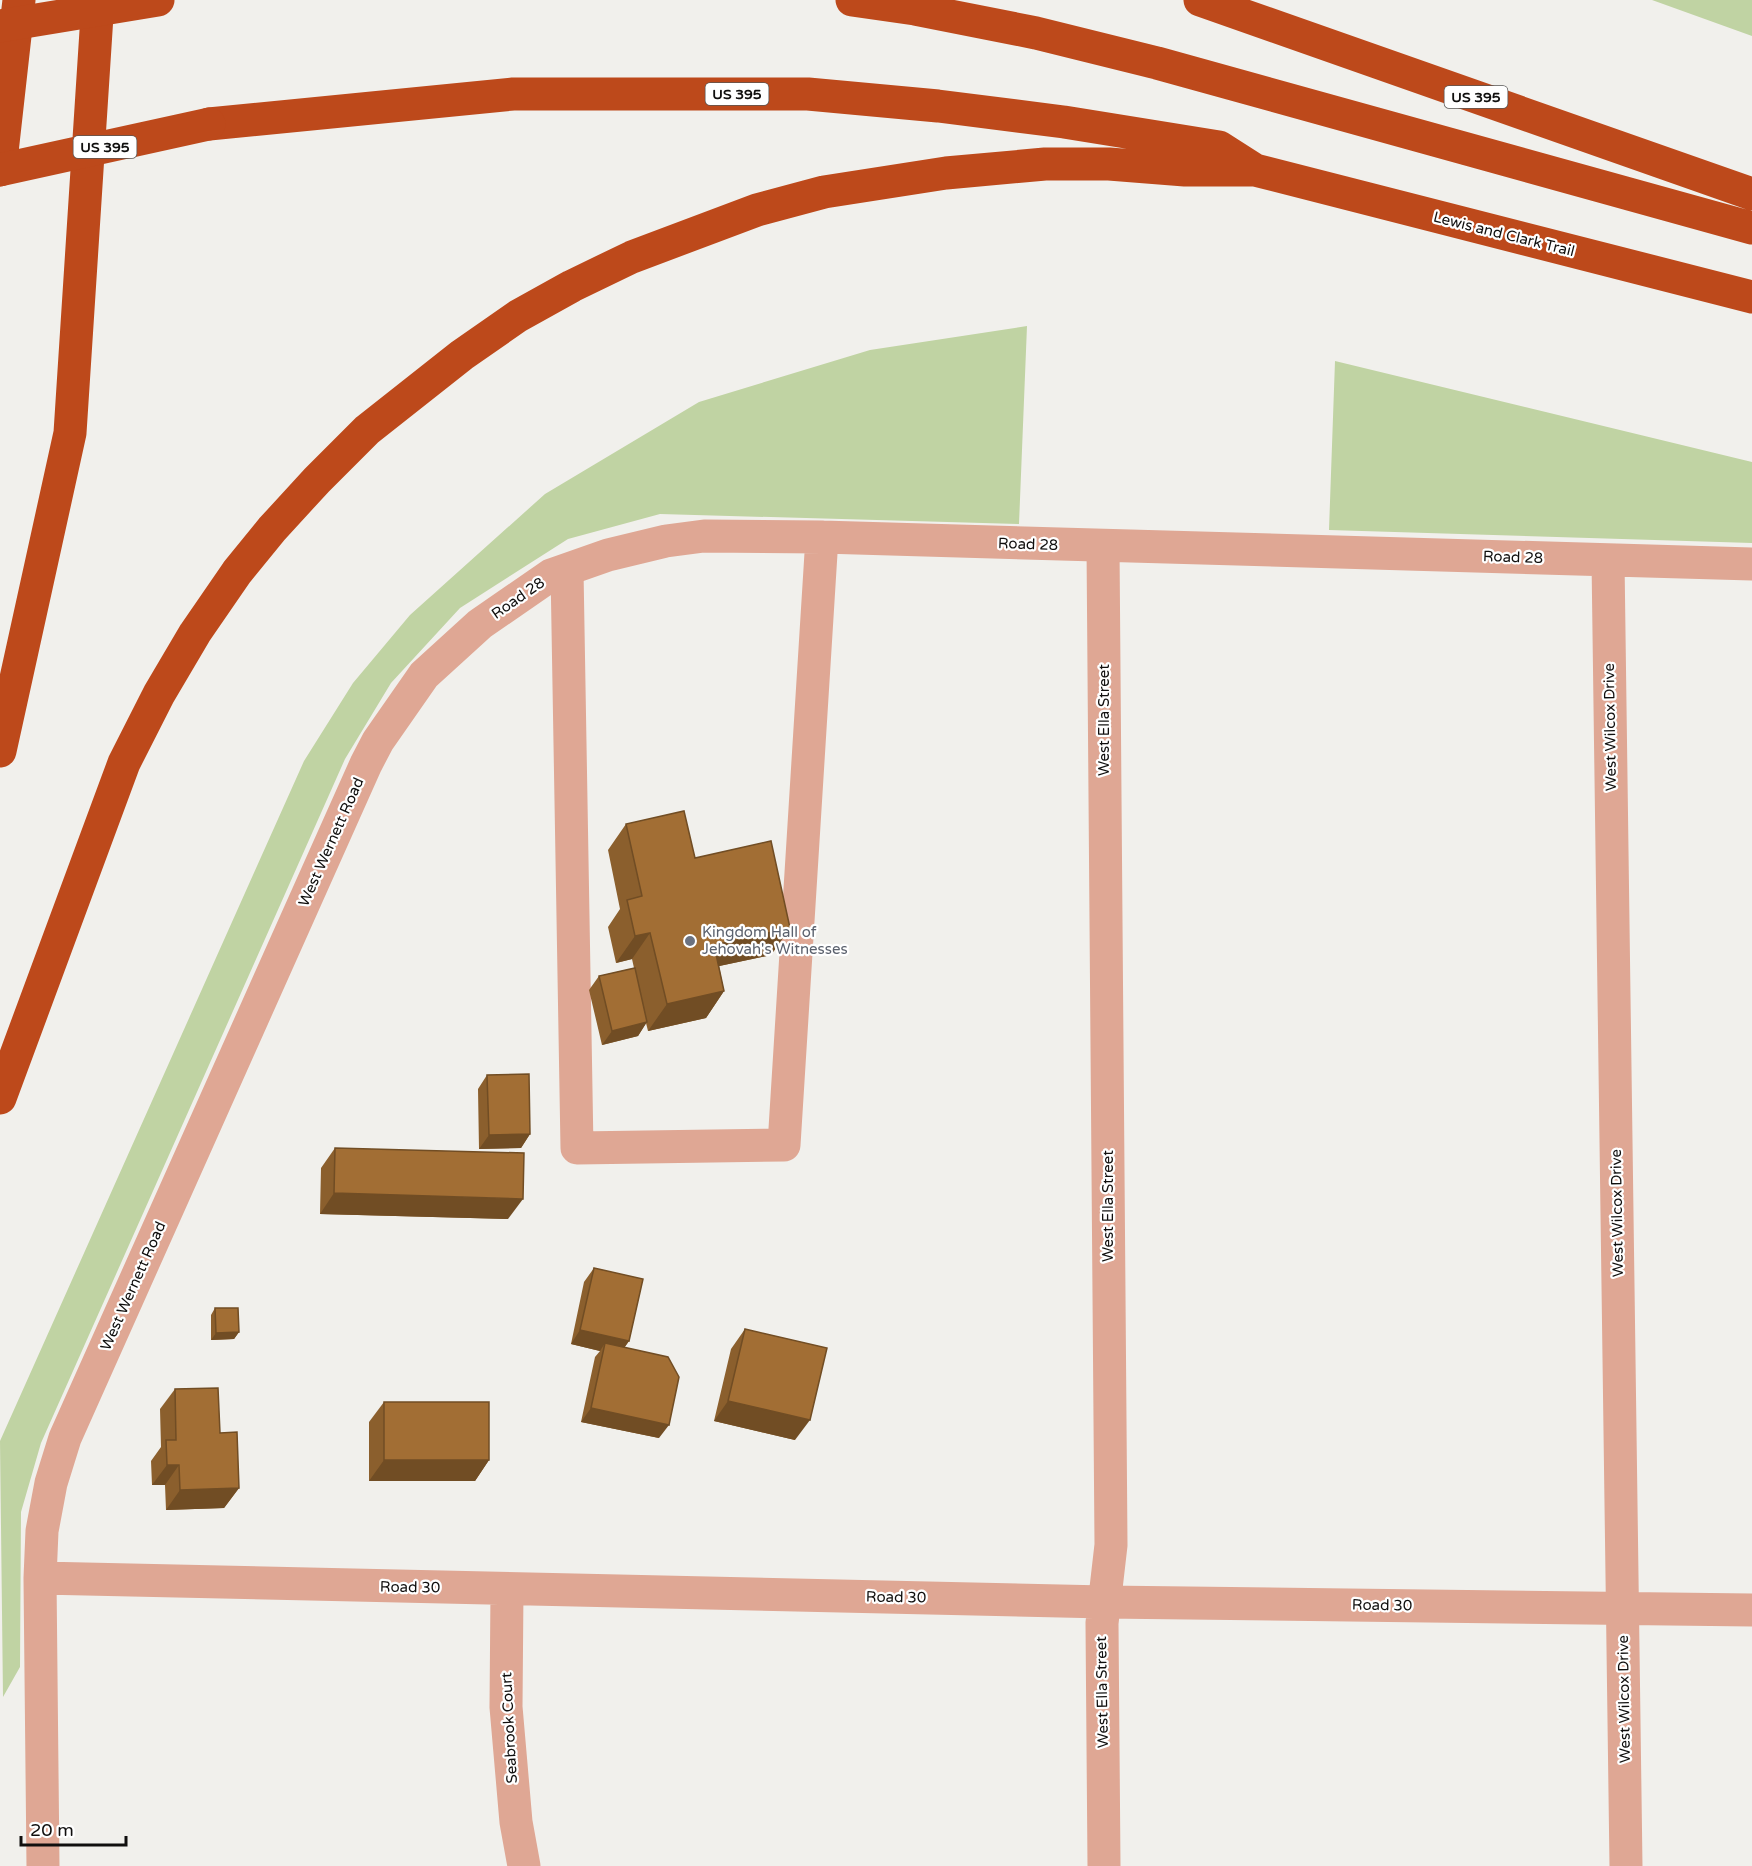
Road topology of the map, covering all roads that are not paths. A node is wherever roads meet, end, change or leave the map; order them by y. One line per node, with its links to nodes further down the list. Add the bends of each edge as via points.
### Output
1 (19, 0): 7 (highway)
2 (98, 0): 18 (highway, via 70,433)
3 (158, 0): 6 (highway, bridge)
4 (852, 0): 10 (highway, via 1036,33 1157,63)
5 (1200, 0): 9 (highway, US 395)
6 (0, 26)
7 (0, 170): 8 (highway, US 395, bridge, via 209,124 513,94 808,94 1064,122 1219,147)
8 (1255, 170): 11 (highway, Lewis and Clark Trail / US 395); 19 (highway, via 1045,164 946,173 824,192 757,210 632,257 518,316 462,355 367,430 317,480 237,572 195,633 124,763)
9 (1752, 194)
10 (1752, 228)
11 (1752, 297)
12 (822, 537): 13 (street, Road 28); 16 (street, Road 28, via 704,536 608,555); 16 (street, via 784,1145 577,1148)
13 (1103, 546): 14 (street, Road 28); 22 (street, West Ella Street, via 1111,1545)
14 (1608, 560): 15 (street, Road 28); 23 (street, West Wilcox Drive)
15 (1752, 564)
16 (567, 570): 17 (street, Road 28, via 551,575 480,624 432,667)
17 (378, 741): 20 (street, West Wernett Road, via 65,1438 46,1507)
18 (0, 751)
19 (0, 1098)
20 (40, 1578): 21 (street, Road 30); 25 (street, West Wernett Road)
21 (507, 1590): 22 (street, Road 30); 26 (street, Seabrook Court, via 506,1707)
22 (1105, 1602): 23 (street, Road 30); 27 (street, West Ella Street)
23 (1623, 1608): 24 (street, Road 30); 28 (street, West Wilcox Drive)
24 (1752, 1610)
25 (44, 1866)
26 (524, 1866)
27 (1104, 1866)
28 (1626, 1866)

